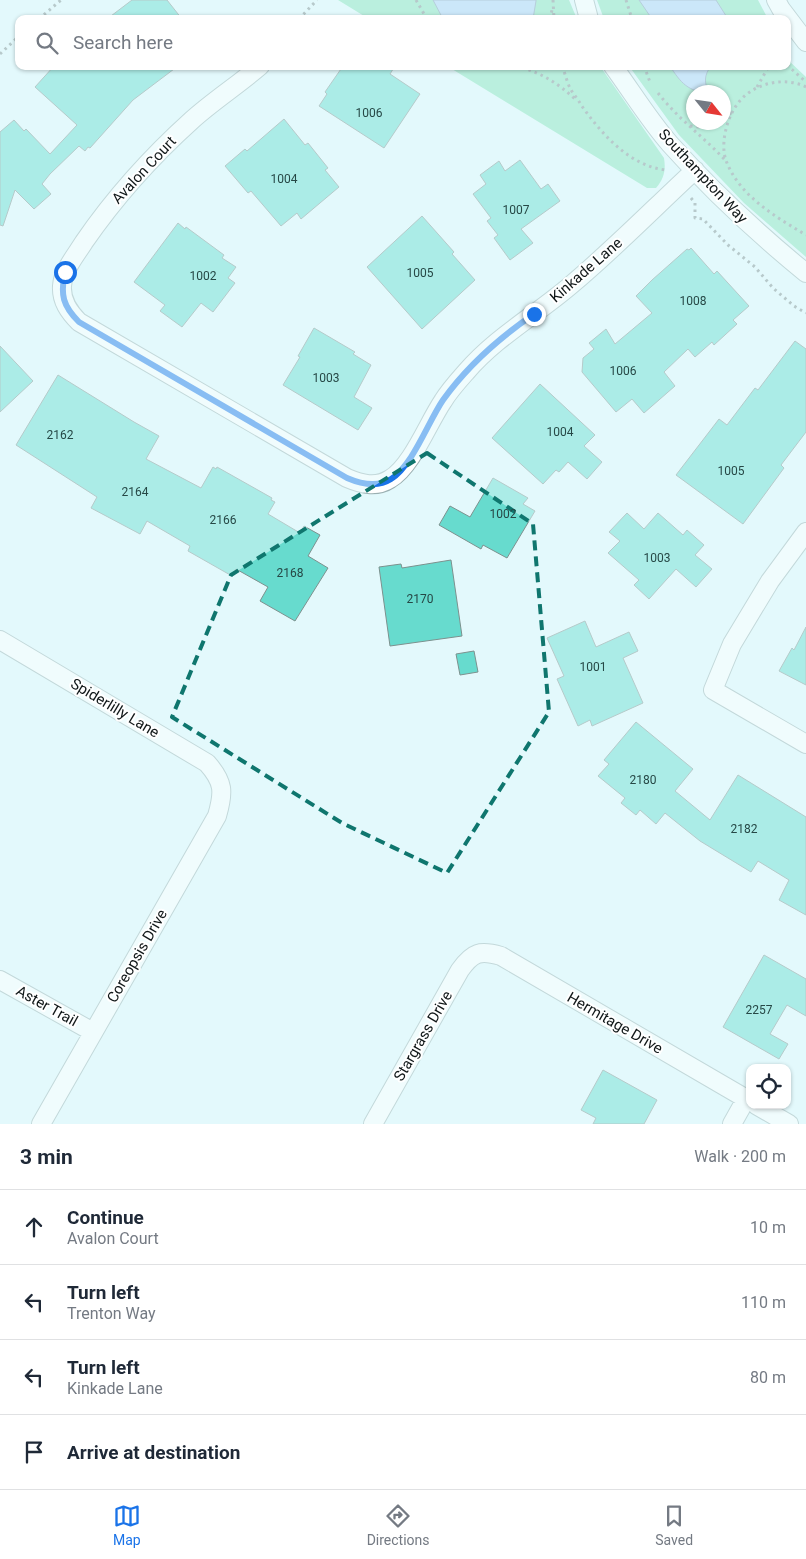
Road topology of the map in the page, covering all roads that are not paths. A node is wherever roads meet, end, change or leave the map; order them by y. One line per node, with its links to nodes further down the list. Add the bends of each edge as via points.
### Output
1 (584, 0): 3 (street)
2 (776, 0): 4 (street)
3 (588, 15)
4 (786, 15)
5 (791, 22): 6 (street)
6 (806, 42)
7 (255, 70): 11 (street, Avalon Court, via 193,119 128,184 65,272 64,300 69,312 79,322 347,478 361,484)
8 (617, 70): 9 (street, Southampton Way, via 670,143)
9 (695, 170): 10 (street, Southampton Way, via 743,219); 11 (street, Kinkade Lane, via 570,286 505,334 479,358 443,401 401,471)
10 (806, 273)
11 (382, 482)
12 (806, 532): 14 (street, via 770,581 732,644 713,690)
13 (0, 640): 15 (street, Spiderlilly Lane, via 206,763)
14 (806, 744)
15 (222, 785): 18 (street, Coreopsis Drive, via 217,816)
16 (478, 953): 19 (street, Hermitage Drive, via 501,956); 23 (street, Stargrass Drive, via 468,959 460,970)
17 (0, 980): 18 (street, Aster Trail)
18 (93, 1032): 22 (street, Coreopsis Drive)
19 (746, 1099)
20 (746, 1108): 24 (street)
21 (763, 1109): 25 (street, Hermitage Drive)
22 (41, 1124)
23 (373, 1124)
24 (732, 1124)
25 (789, 1124)

